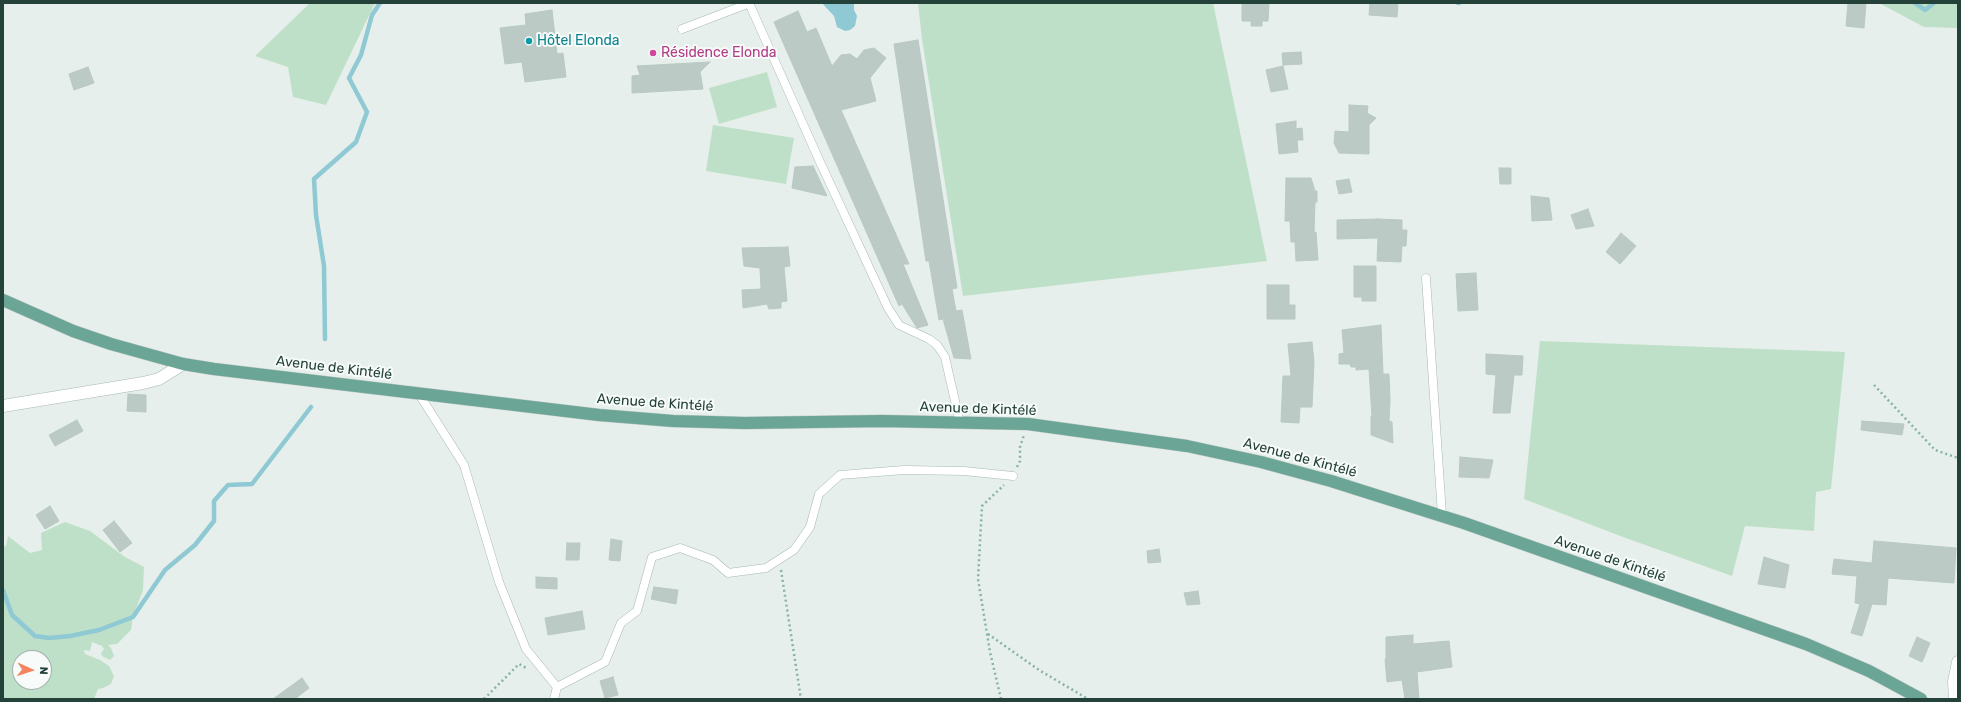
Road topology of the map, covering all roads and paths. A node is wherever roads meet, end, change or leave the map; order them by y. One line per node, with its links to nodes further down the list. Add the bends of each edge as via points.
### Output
1 (750, 3): 2 (lane); 9 (lane, via 888,308 899,325 929,339 945,357)
2 (682, 28)
3 (1426, 278): 13 (lane)
4 (3, 300): 5 (main road, Avenue de Kintélé, via 111,344)
5 (183, 364): 7 (main road, Avenue de Kintélé); 8 (street, via 159,379 143,383)
6 (1874, 385): 11 (path, via 1935,450)
7 (419, 394): 9 (main road, Avenue de Kintélé, via 673,421); 18 (lane, via 464,465 499,582 526,649)
8 (3, 406)
9 (960, 423): 10 (main road, Avenue de Kintélé)
10 (1028, 424): 12 (path, via 1020,446 1020,461); 13 (main road, Avenue de Kintélé, via 1187,446 1261,462)
11 (1958, 458)
12 (1013, 476): 14 (lane, via 904,470 840,475 819,494 810,527 794,550); 15 (path, via 982,506 978,579)
13 (1442, 515): 24 (main road, Avenue de Kintélé, via 1806,644 1869,671)
14 (779, 559): 18 (lane, via 766,568 728,573 713,560 680,548 652,556 637,612 621,623 605,662); 21 (path)
15 (988, 634): 22 (path); 23 (path, via 1039,670)
16 (1958, 662): 25 (street, via 1954,682)
17 (532, 672): 19 (path, via 519,664)
18 (557, 687): 20 (lane)
19 (484, 699)
20 (554, 699)
21 (801, 699)
22 (1001, 699)
23 (1088, 699)
24 (1921, 699)
25 (1955, 699)

